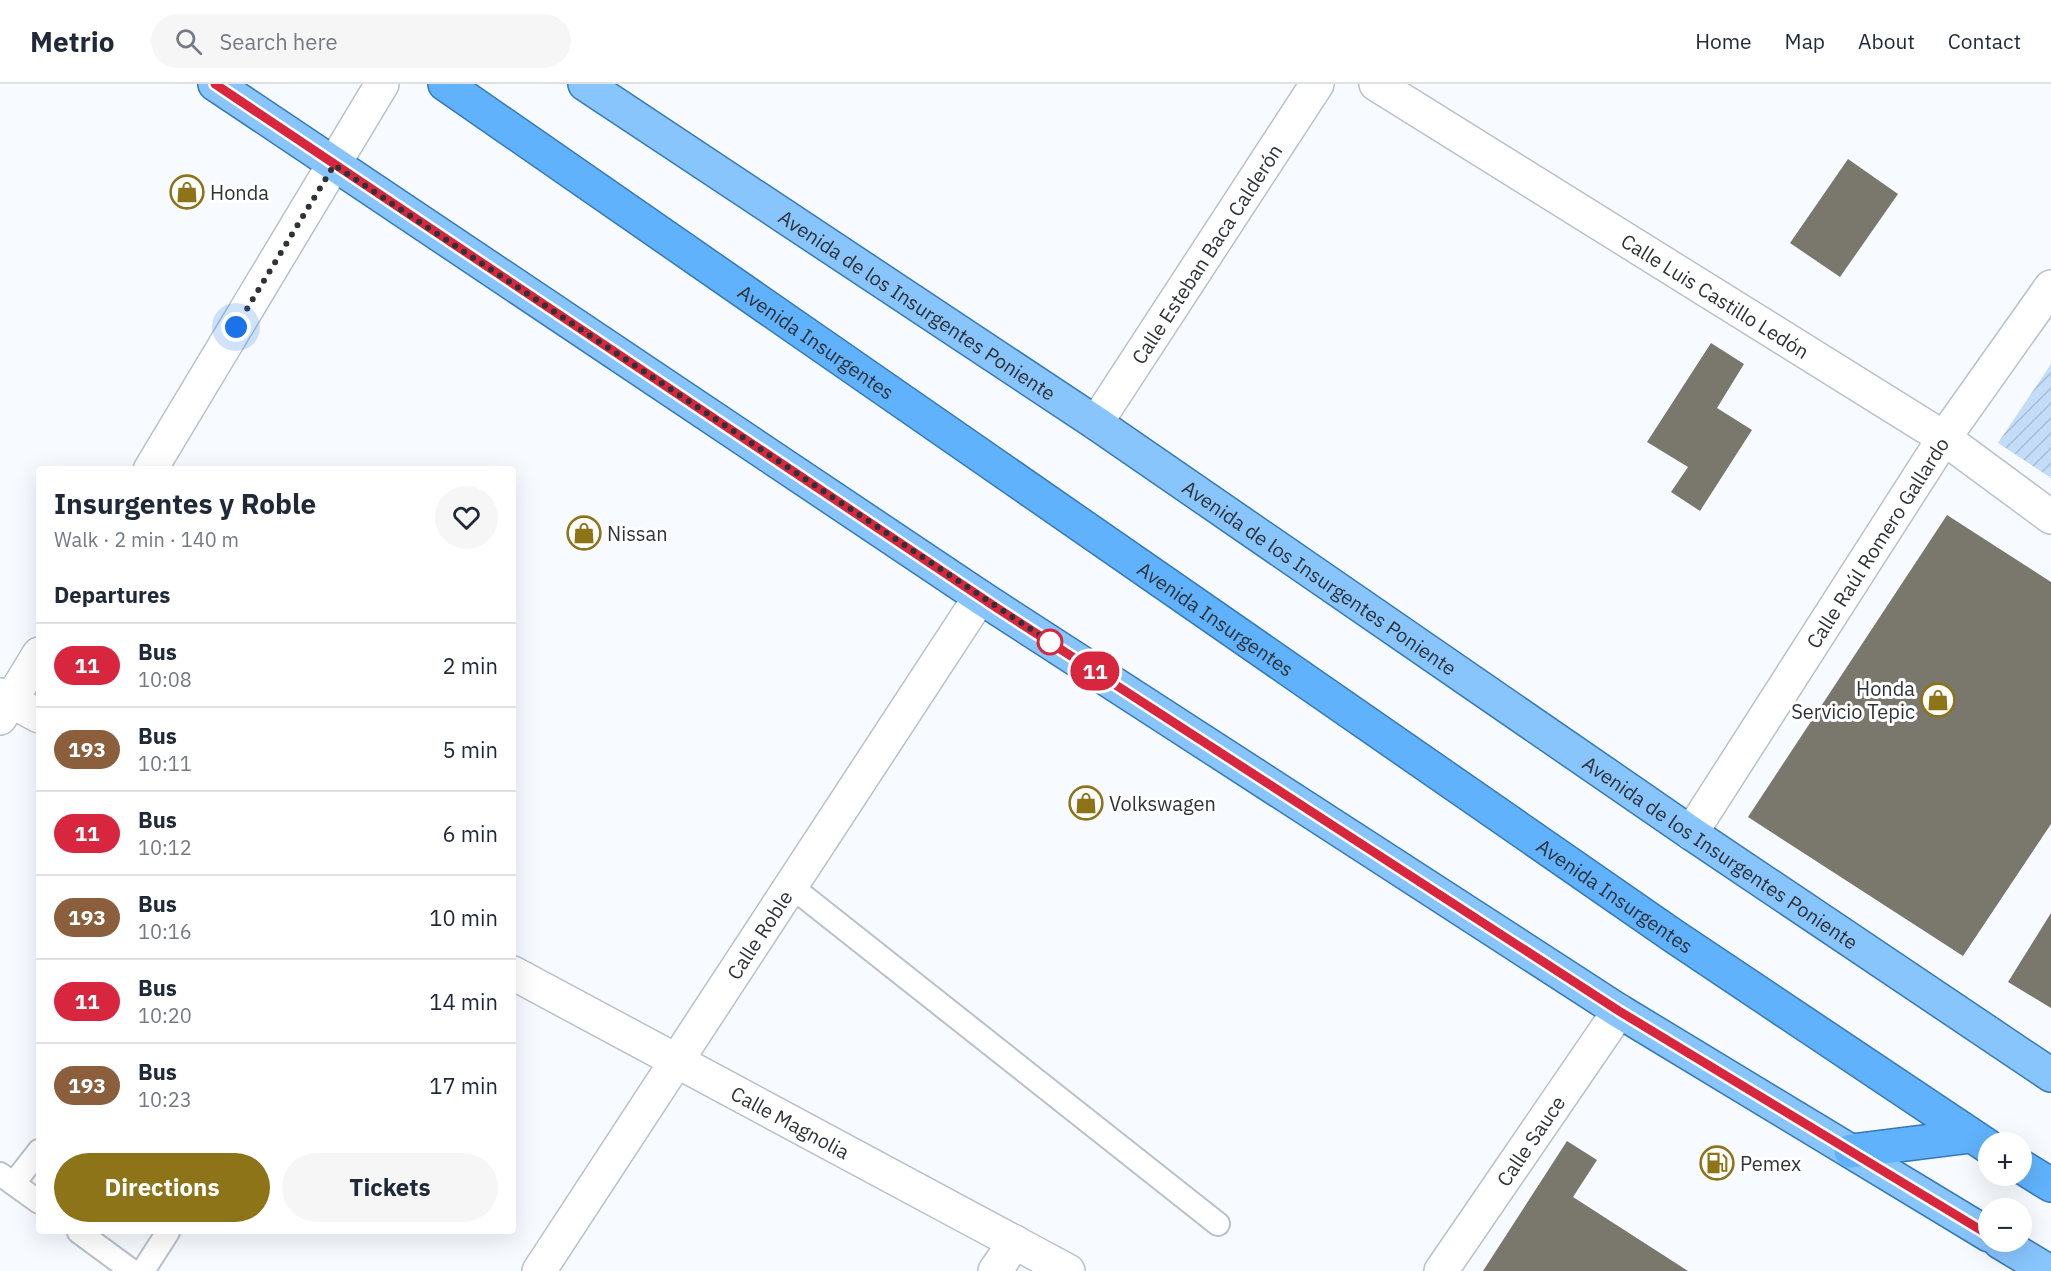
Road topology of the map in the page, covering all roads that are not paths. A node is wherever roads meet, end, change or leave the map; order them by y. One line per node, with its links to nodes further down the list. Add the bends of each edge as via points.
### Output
1 (215, 84): 7 (main road)
2 (382, 84): 7 (street)
3 (445, 84): 23 (highway, Avenida Insurgentes, via 1656,923)
4 (585, 84): 9 (main road, Avenida de los Insurgentes Poniente)
5 (1317, 84): 9 (street, Calle Esteban Baca Calderón)
6 (1376, 84): 10 (street, Calle Luis Castillo Ledón)
7 (334, 165): 11 (street); 13 (main road)
8 (2051, 287): 10 (street, Calle Raúl Romero Gallardo)
9 (1096, 423): 17 (main road, Avenida de los Insurgentes Poniente)
10 (1944, 438): 12 (street, Calle Luis Castillo Ledón); 17 (street, Calle Raúl Romero Gallardo)
11 (152, 466)
12 (2051, 517)
13 (980, 597): 18 (street, Calle Roble); 20 (main road)
14 (36, 658): 15 (street)
15 (4, 705): 16 (street)
16 (36, 715)
17 (1691, 833): 22 (main road, Avenida de los Insurgentes Poniente)
18 (792, 887): 21 (street, Calle Roble); 31 (lane)
19 (516, 975): 21 (street, Calle Magnolia)
20 (1619, 1011): 25 (main road); 42 (street, Calle Sauce)
21 (677, 1061): 35 (street, Calle Magnolia); 39 (street, Calle Roble)
22 (2051, 1075)
23 (1978, 1141)
24 (1978, 1142): 25 (highway)
25 (1851, 1151): 32 (main road)
26 (36, 1154): 28 (lane)
27 (2032, 1173): 29 (highway)
28 (7, 1178): 30 (lane)
29 (2051, 1185)
30 (36, 1200)
31 (1218, 1224)
32 (1978, 1228)
33 (82, 1234): 37 (lane)
34 (167, 1234): 38 (lane)
35 (1015, 1242): 40 (street); 41 (street, Calle Magnolia)
36 (2017, 1252): 43 (main road)
37 (132, 1271)
38 (142, 1271)
39 (539, 1271)
40 (995, 1271)
41 (1068, 1271)
42 (1441, 1271)
43 (2048, 1271)

